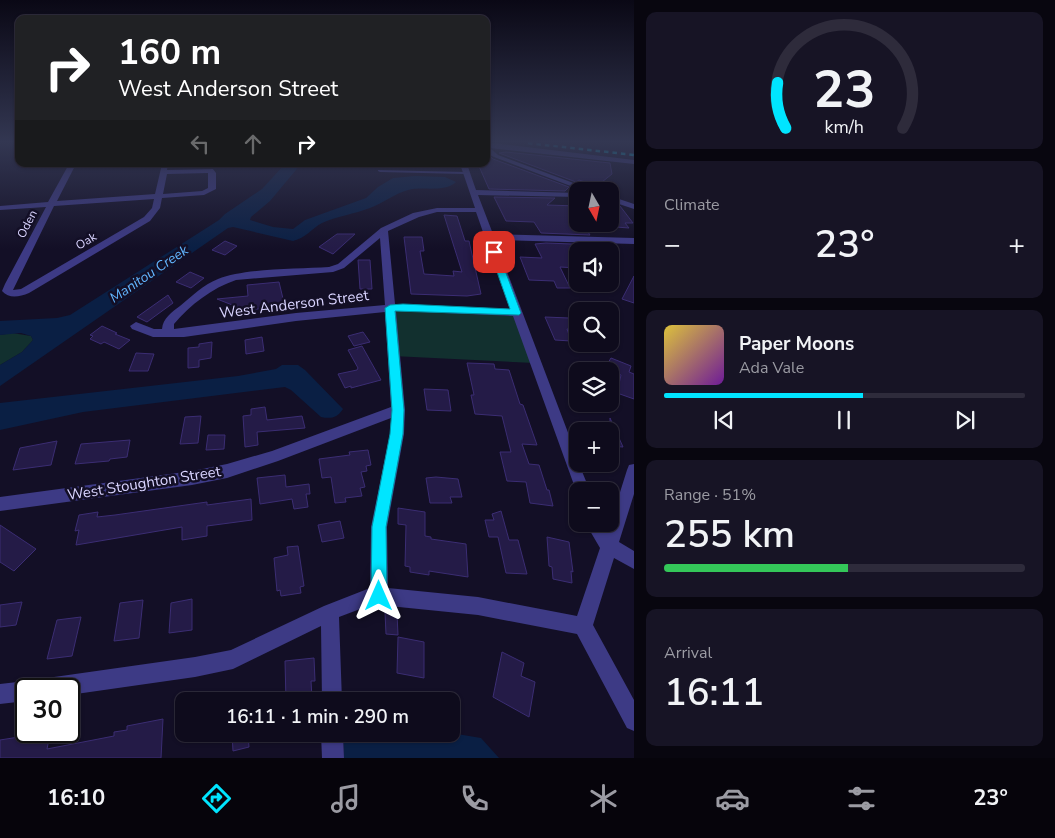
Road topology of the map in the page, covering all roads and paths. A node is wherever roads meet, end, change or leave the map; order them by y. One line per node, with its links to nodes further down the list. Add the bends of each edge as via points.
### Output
1 (64, 178): 11 (street, Oden)
2 (162, 178): 9 (street, Oak)
3 (212, 178): 9 (street, via 210,192)
4 (467, 178): 7 (street)
5 (554, 178): 6 (street)
6 (569, 184)
7 (472, 192): 8 (street); 14 (street)
8 (569, 195)
9 (158, 196): 11 (street); 18 (street, Oak, via 156,208 147,219 26,290)
10 (619, 201): 12 (street)
11 (51, 204): 13 (street); 18 (street, Oden, via 7,291)
12 (634, 207)
13 (0, 208)
14 (478, 210): 15 (street, via 427,212); 16 (street)
15 (384, 230): 19 (street); 22 (street, via 341,266 330,270 235,276 220,282 175,315 168,323)
16 (488, 237): 17 (street); 20 (street)
17 (634, 241)
18 (13, 294)
19 (390, 308): 20 (street, West Anderson Street); 22 (street, West Anderson Street); 23 (street)
20 (516, 313): 25 (street)
21 (136, 326): 22 (street, West Anderson Street, via 148,332)
22 (168, 333)
23 (398, 410): 26 (street, West Stoughton Street, via 227,471); 30 (street, via 397,434 379,527)
24 (634, 470): 28 (street)
25 (579, 482)
26 (0, 504)
27 (599, 532): 28 (street)
28 (609, 546): 29 (street); 32 (street)
29 (634, 561)
30 (379, 596): 31 (street); 32 (street, via 478,606)
31 (330, 612): 33 (street, via 233,659); 35 (street)
32 (583, 626): 37 (street)
33 (80, 683)
34 (15, 692): 36 (street)
35 (332, 692)
36 (0, 694)
37 (634, 721)
38 (332, 742): 39 (street)
39 (333, 758)

